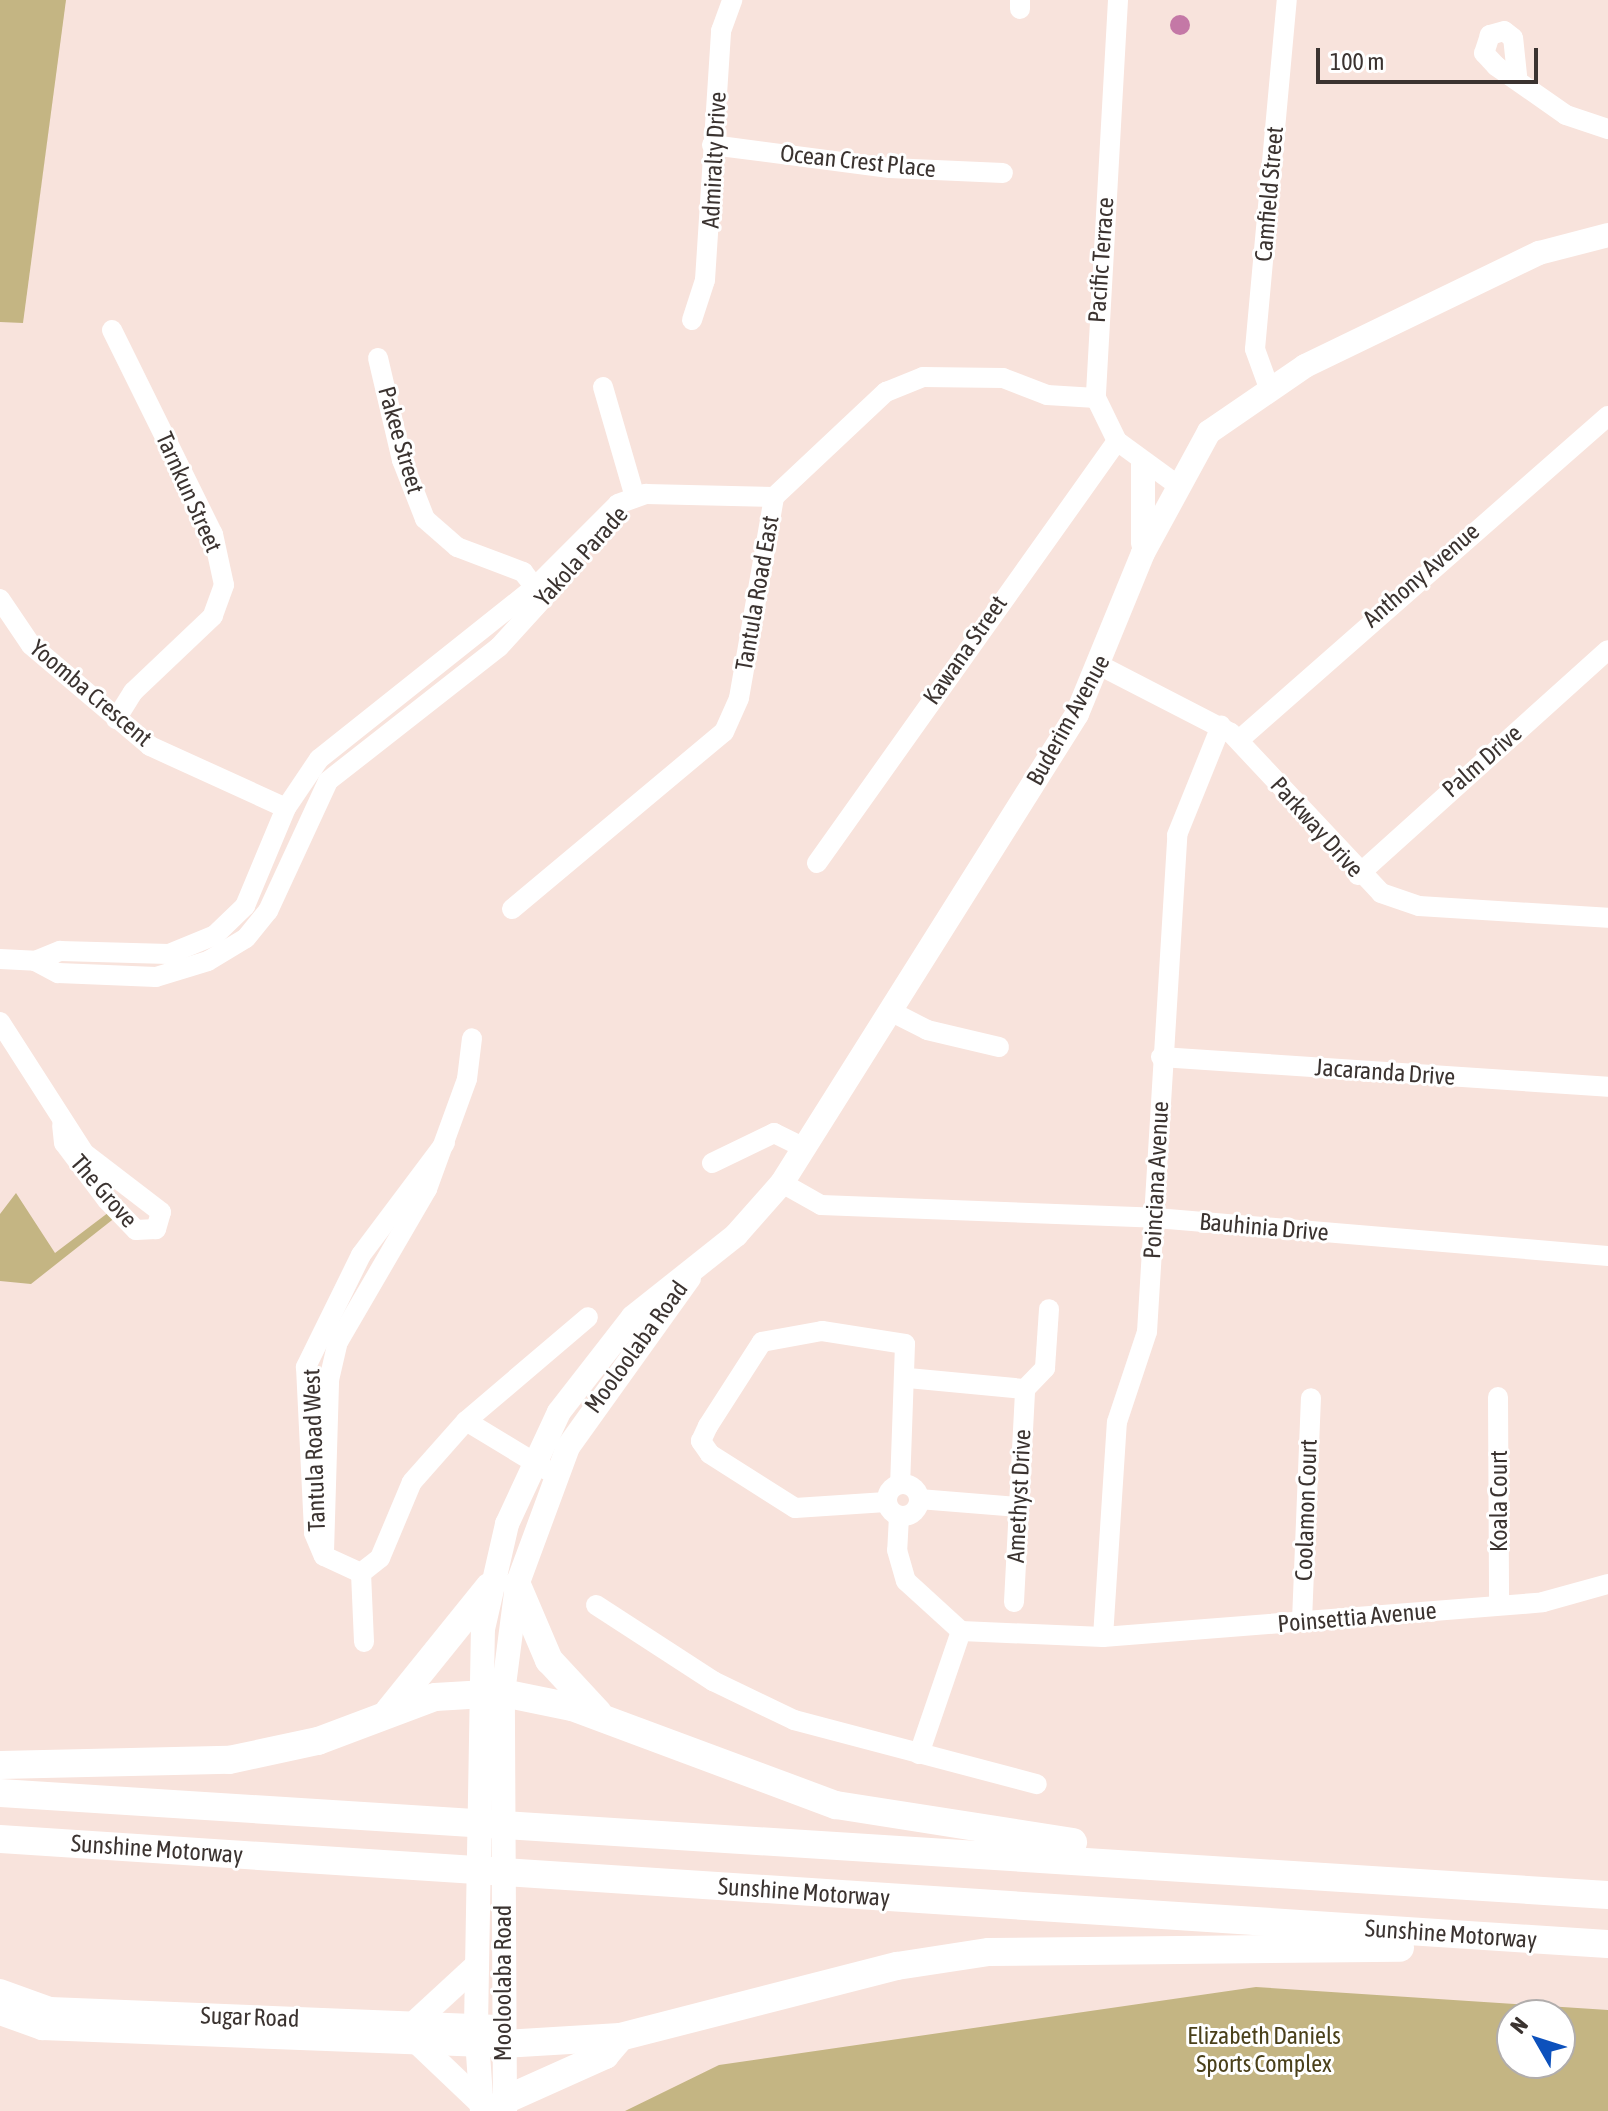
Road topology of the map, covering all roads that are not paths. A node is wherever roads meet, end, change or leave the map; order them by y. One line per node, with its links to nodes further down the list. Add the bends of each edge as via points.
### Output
1 (732, 0): 6 (street, Admiralty Drive, via 721,31)
2 (1118, 0): 14 (street, Pacific Terrace)
3 (1287, 0): 12 (street, Camfield Street, via 1255,349)
4 (1517, 75): 5 (street, via 1559,111)
5 (1608, 129)
6 (712, 145): 7 (street, Ocean Crest Place, via 890,168); 9 (street, Admiralty Drive, via 705,280)
7 (1003, 173)
8 (1608, 235): 12 (main road, Buderim Avenue, via 1539,253)
9 (692, 320)
10 (112, 330): 26 (street, Tarnkun Street, via 213,534 224,585 213,616 133,692)
11 (378, 358): 22 (street, Pakee Street, via 402,460 425,519 457,547 523,572)
12 (1268, 385): 18 (main road, Buderim Avenue, via 1209,432)
13 (603, 387): 19 (street)
14 (1096, 398): 16 (street, Pacific Terrace); 20 (street, Tantula Road East, via 1047,395 1003,378 909,380 886,392)
15 (1608, 416): 28 (street, Anthony Avenue)
16 (1117, 441): 17 (street, Pacific Terrace); 30 (street, Kawana Street)
17 (1143, 465): 18 (street, Pacific Terrace); 21 (main road)
18 (1176, 484): 21 (main road, Buderim Avenue)
19 (635, 497): 20 (street); 22 (street, Yakola Parade, via 618,504)
20 (774, 497): 32 (street, Tantula Road East, via 729,724 707,751)
21 (1143, 553): 25 (main road, Buderim Avenue)
22 (540, 593): 29 (street, Yakola Parade, via 319,759); 35 (street, Yakola Parade, via 499,647 328,781 268,911 246,938 208,961 156,977 58,973)
23 (0, 599): 26 (street, Yoomba Crescent, via 31,645)
24 (1608, 650): 31 (street, Palm Drive)
25 (1101, 666): 27 (street, Parkway Drive); 37 (main road, Buderim Avenue)
26 (116, 719): 29 (street, Yoomba Crescent, via 150,746)
27 (1221, 726): 28 (street, Parkway Drive); 41 (street, Poinciana Avenue, via 1177,835)
28 (1239, 740): 31 (street, Parkway Drive)
29 (286, 808): 35 (street, Yakola Parade, via 245,906 215,935 169,954 60,951)
30 (817, 863)
31 (1358, 875): 33 (street, Parkway Drive, via 1381,893 1419,906)
32 (512, 909)
33 (1608, 918)
34 (0, 958): 35 (street, Yakola Parade); 36 (street)
35 (35, 961)
36 (0, 967)
37 (892, 1012): 40 (street, via 927,1030); 44 (main road, Buderim Avenue)
38 (0, 1022): 43 (street, The Grove)
39 (472, 1038): 63 (street, Tantula Road West, via 445,1143 361,1255 306,1367 314,1533 324,1556)
40 (999, 1047)
41 (1161, 1057): 42 (street, Jacaranda Drive); 47 (street, Poinciana Avenue)
42 (1608, 1087)
43 (62, 1125): 43 (street, The Grove, via 105,1174 161,1212 156,1229 136,1230 107,1200 64,1143)
44 (805, 1148): 45 (street, via 770,1133); 46 (main road, Buderim Avenue)
45 (712, 1163)
46 (782, 1183): 47 (street, Bauhinia Drive, via 821,1205); 49 (main road, Buderim Avenue)
47 (1156, 1218): 48 (street, Bauhinia Drive); 71 (street, Poinciana Avenue, via 1147,1332 1117,1422)
48 (1608, 1256)
49 (690, 1276): 57 (main road, Mooloolaba Road, via 662,1290 611,1342); 58 (main road, Mooloolaba Road, via 602,1392)
50 (1049, 1309): 53 (street, via 1045,1368)
51 (588, 1317): 56 (street)
52 (908, 1378): 53 (street); 59 (street); 62 (street, via 905,1344 892,1336 770,1335 701,1441 728,1468 795,1508)
53 (1025, 1389): 61 (street, Amethyst Drive)
54 (1498, 1397): 68 (street, Koala Court)
55 (1311, 1398): 69 (street, Coolamon Court)
56 (466, 1421): 57 (street); 63 (street, via 412,1482 380,1558)
57 (532, 1463): 58 (street); 65 (main road, Mooloolaba Road)
58 (555, 1474): 65 (main road, Mooloolaba Road)
59 (900, 1484): 60 (street); 62 (street)
60 (919, 1499): 61 (street); 62 (street, via 914,1512)
61 (1019, 1507): 66 (street, Amethyst Drive)
62 (893, 1509): 70 (street, via 906,1581)
63 (361, 1573): 72 (street)
64 (1608, 1584): 68 (street, Poinsettia Avenue)
65 (503, 1586): 73 (main road, Mooloolaba Road); 74 (highway); 75 (highway, via 549,1660)
66 (1014, 1602)
67 (596, 1605): 76 (street, via 713,1681 794,1720)
68 (1499, 1605): 69 (street, Poinsettia Avenue)
69 (1302, 1621): 71 (street, Poinsettia Avenue)
70 (961, 1631): 71 (street, Poinsettia Avenue); 76 (street)
71 (1103, 1637)
72 (364, 1642)
73 (490, 1693): 74 (highway); 75 (highway); 85 (main road, Mooloolaba Road, via 476,1786); 89 (main road, Mooloolaba Road, via 502,1786 503,1908)
74 (388, 1712): 77 (highway, via 318,1741 229,1760)
75 (600, 1717): 81 (highway, via 744,1776 875,1814 994,1834 1308,1863)
76 (919, 1754): 78 (street)
77 (0, 1765)
78 (1037, 1784)
79 (0, 1793): 81 (highway, Sunshine Motorway)
80 (0, 1839): 83 (highway, Sunshine Motorway)
81 (1346, 1878): 82 (highway, Sunshine Motorway)
82 (1608, 1895)
83 (1511, 1938): 84 (highway, Sunshine Motorway); 90 (highway, via 1480,1949 989,1952 897,1966)
84 (1608, 1944)
85 (476, 1966): 88 (main road); 89 (main road, Mooloolaba Road)
86 (0, 1991): 88 (main road, Sugar Road, via 50,2009)
87 (0, 2013): 88 (main road, Sugar Road, via 42,2028)
88 (417, 2034): 89 (main road, Sugar Road); 91 (main road)
89 (490, 2036): 90 (highway); 91 (main road, Mooloolaba Road)
90 (620, 2037): 91 (highway, via 605,2055)
91 (493, 2106)

